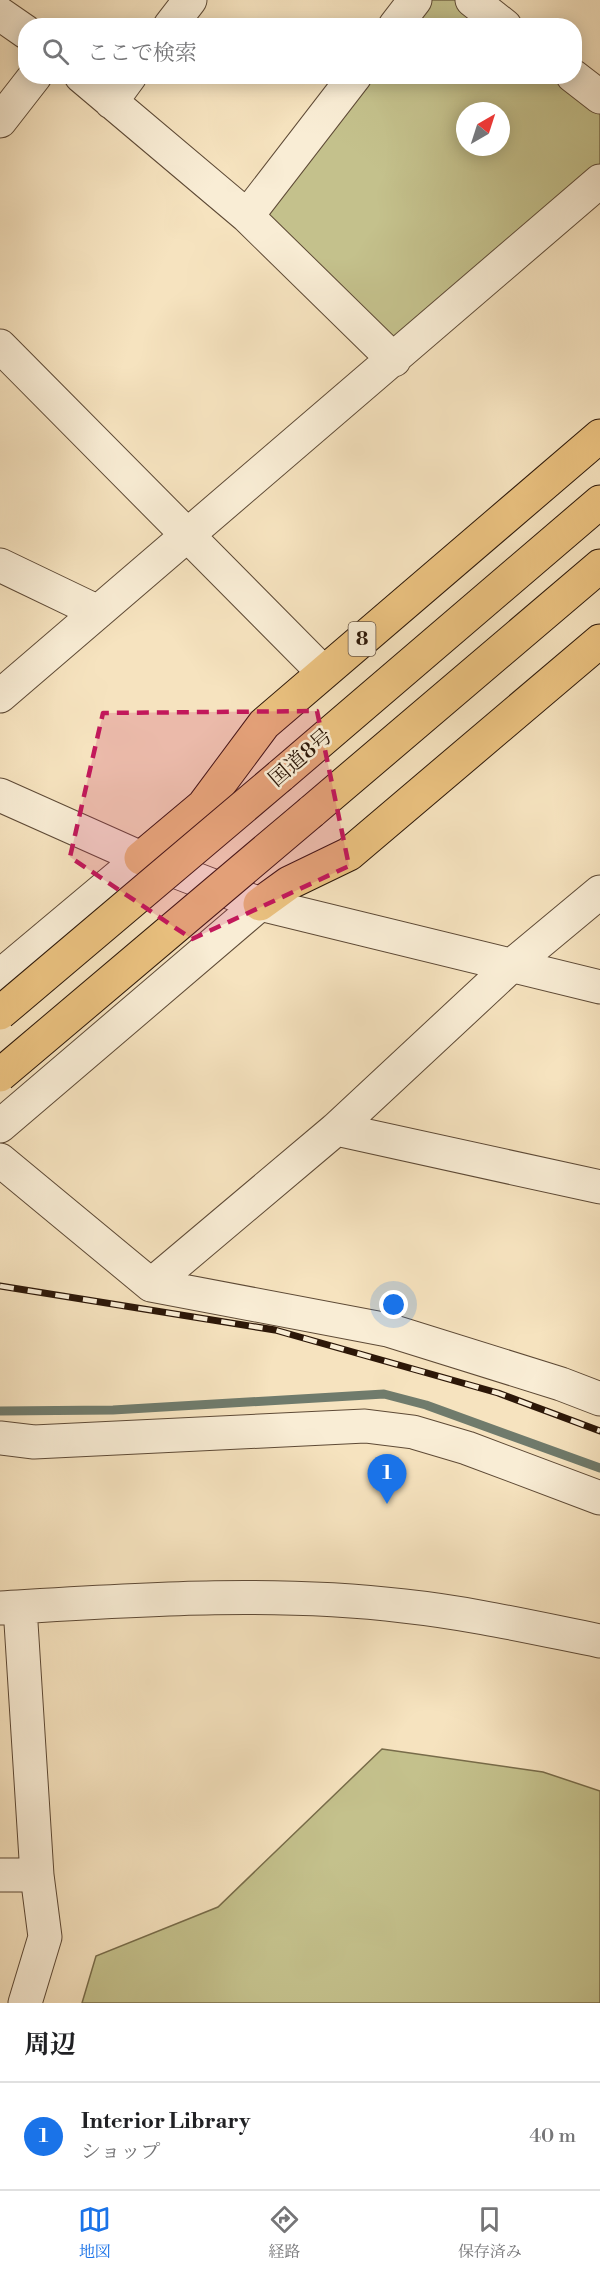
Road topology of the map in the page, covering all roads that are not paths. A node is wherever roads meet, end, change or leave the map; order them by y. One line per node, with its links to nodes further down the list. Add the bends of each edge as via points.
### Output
1 (189, 0): 5 (street)
2 (415, 0): 6 (street)
3 (472, 0): 7 (street)
4 (0, 14): 8 (street)
5 (176, 18)
6 (401, 18)
7 (495, 18)
8 (18, 26)
9 (582, 83): 14 (street)
10 (29, 84): 15 (street)
11 (105, 84): 13 (street)
12 (349, 84): 17 (street)
13 (120, 89): 17 (street)
14 (600, 97)
15 (0, 121)
16 (600, 181): 19 (street)
17 (247, 216): 19 (street)
18 (0, 346): 22 (street)
19 (393, 360): 22 (street)
20 (596, 446): 27 (highway, 8)
21 (600, 502): 36 (highway, 国道8号 / 8, bridge)
22 (186, 536): 25 (street); 27 (street)
23 (0, 565): 25 (street)
24 (600, 566): 37 (highway, bridge)
25 (98, 612): 28 (street)
26 (600, 641): 32 (highway, via 349,854 289,883)
27 (323, 672): 30 (highway, 8, via 264,724 203,806)
28 (0, 696)
29 (0, 795): 30 (street)
30 (141, 858): 32 (street); 34 (street)
31 (600, 892): 33 (street)
32 (260, 904): 33 (street); 38 (street)
33 (511, 966): 35 (street); 39 (street)
34 (0, 976)
35 (600, 987)
36 (0, 1013)
37 (0, 1075)
38 (0, 1126)
39 (336, 1129): 41 (street); 42 (street)
40 (0, 1160): 42 (street)
41 (600, 1187)
42 (151, 1285): 43 (street, via 388,1330)
43 (600, 1399)
44 (0, 1438): 45 (street, via 34,1442 365,1426 413,1432 456,1445)
45 (600, 1498)
46 (10, 1608): 47 (street, via 157,1600 309,1599 413,1607); 49 (street)
47 (599, 1639)
48 (0, 1875): 49 (street)
49 (37, 1875): 50 (street, via 45,1937)
50 (25, 2003)

